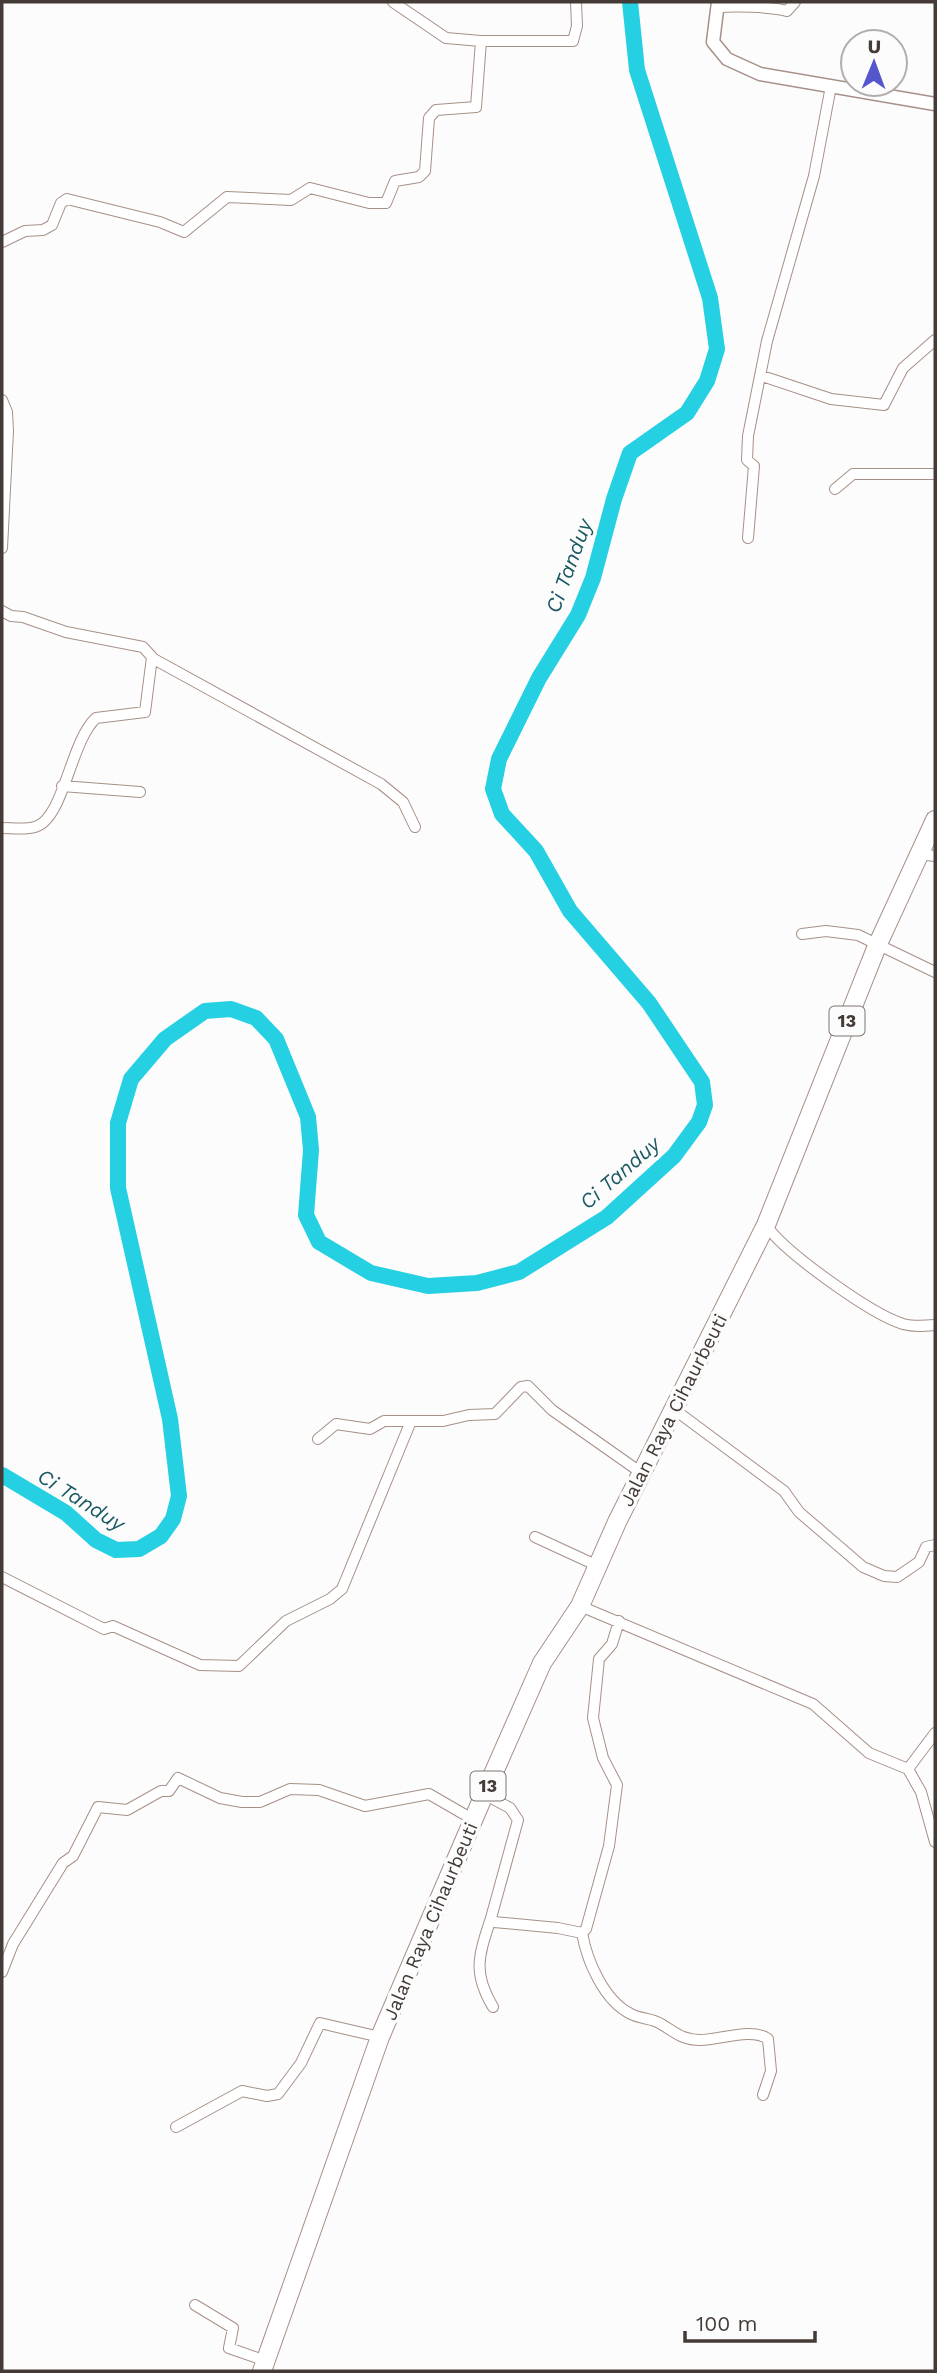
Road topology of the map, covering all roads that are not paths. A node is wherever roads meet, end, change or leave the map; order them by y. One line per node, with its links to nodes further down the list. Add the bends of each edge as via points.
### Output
1 (393, 2): 5 (street, via 446,38)
2 (576, 2): 5 (street, via 573,41)
3 (796, 2): 4 (street, via 787,11)
4 (717, 5): 6 (main road, via 713,42 727,59 760,74)
5 (481, 41): 8 (street, via 476,107 436,110 429,118 425,171 419,177 395,181 386,203 310,188 291,200 227,197 184,232 67,199 52,225)
6 (831, 86): 7 (main road); 10 (street, via 814,177 768,337)
7 (935, 104)
8 (2, 242)
9 (935, 340): 10 (street, via 903,368 884,405 831,399)
10 (762, 376): 15 (street, via 746,451 754,466)
11 (2, 400): 13 (street, via 7,412)
12 (935, 474): 14 (street, via 853,474)
13 (3, 479): 16 (street)
14 (835, 489)
15 (748, 538)
16 (2, 548)
17 (2, 613): 18 (street, via 143,647)
18 (152, 658): 19 (street, via 145,712 100,716 90,724); 22 (street, via 381,784 403,802)
19 (62, 786): 20 (street); 23 (street, via 46,822 36,827)
20 (140, 792)
21 (935, 820): 24 (highway, 13)
22 (415, 827)
23 (2, 828)
24 (927, 855): 26 (highway, 13)
25 (802, 934): 26 (street, via 843,932)
26 (877, 946): 27 (street); 28 (highway, 13)
27 (935, 972)
28 (766, 1225): 29 (street, via 805,1261 864,1304 900,1323); 30 (highway, Jalan Raya Cihaurbeuti / 13)
29 (935, 1325)
30 (676, 1410): 33 (highway, Jalan Raya Cihaurbeuti / 13); 35 (street, via 784,1491 800,1512 863,1567 897,1577 919,1562 926,1547)
31 (411, 1421): 32 (street, via 384,1421 370,1429 333,1424); 33 (street, via 443,1422 495,1414 521,1387 528,1386 552,1410); 37 (street, via 342,1589 286,1621 239,1666 195,1663 113,1626 103,1628 82,1620)
32 (318, 1439)
33 (643, 1474): 36 (highway, Jalan Raya Cihaurbeuti / 13)
34 (535, 1537): 36 (street)
35 (935, 1545)
36 (598, 1566): 38 (highway, Jalan Raya Cihaurbeuti / 13)
37 (2, 1577)
38 (580, 1606): 39 (street); 42 (highway, Jalan Raya Cihaurbeuti / 13, via 542,1663)
39 (620, 1621): 41 (street, via 813,1704 869,1754); 46 (street, via 612,1644 599,1660 593,1718 603,1758 617,1785 609,1846)
40 (935, 1733): 41 (street)
41 (908, 1769): 44 (street, via 921,1792)
42 (484, 1794): 43 (highway, Jalan Raya Cihaurbeuti / 13); 45 (street, via 510,1808 518,1820)
43 (474, 1819): 47 (street, via 429,1794 365,1806 319,1790 290,1789 260,1802 242,1802 220,1798 178,1778 169,1791 127,1810 98,1807 73,1856 63,1863 13,1944); 49 (highway, Jalan Raya Cihaurbeuti / 13)
44 (935, 1842)
45 (491, 1918): 46 (street); 48 (street, via 478,1973)
46 (582, 1933): 50 (street, via 594,1975 627,2013 664,2025 680,2037 699,2040 757,2033 768,2039 771,2071)
47 (2, 1972)
48 (493, 2007)
49 (380, 2038): 51 (street, via 320,2023 301,2063 278,2094 242,2091); 53 (highway, Jalan Raya Cihaurbeuti / 13)
50 (763, 2095)
51 (176, 2127)
52 (195, 2305): 53 (street, via 233,2328 229,2348)
53 (264, 2366)

